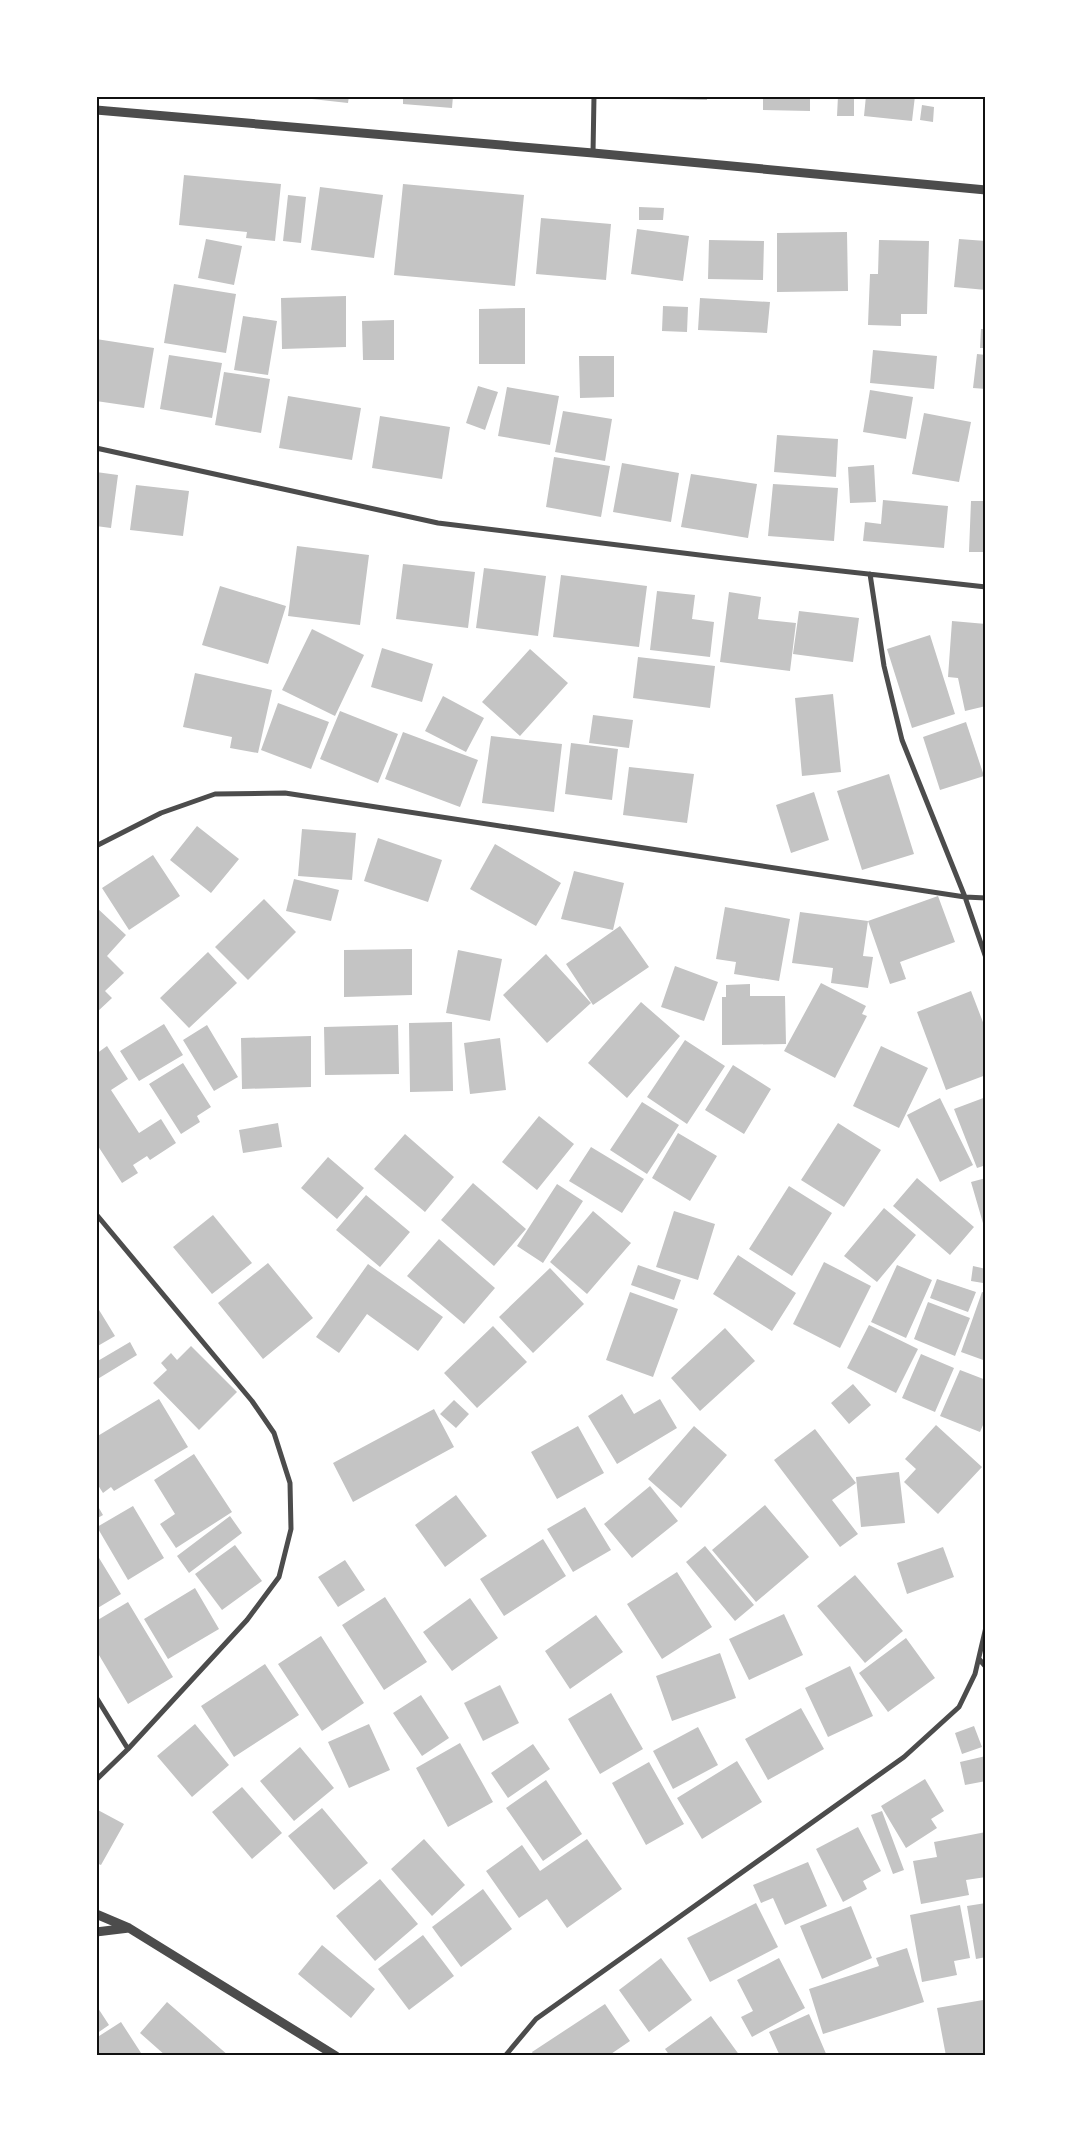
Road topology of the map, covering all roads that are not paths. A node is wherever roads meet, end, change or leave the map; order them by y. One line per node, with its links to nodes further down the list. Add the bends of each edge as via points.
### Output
1 (594, 96): 3 (street)
2 (96, 110): 3 (street)
3 (593, 152): 4 (street)
4 (986, 190)
5 (96, 448): 6 (street, via 438,524)
6 (870, 574): 7 (street); 9 (street, via 884,666 902,740)
7 (986, 587)
8 (96, 846): 9 (street, via 161,812 215,794 285,793)
9 (965, 897): 10 (street); 11 (street)
10 (986, 898)
11 (986, 958)
12 (96, 1214): 17 (street, via 252,1401 274,1433 290,1483 291,1529 279,1577 247,1620)
13 (986, 1627): 14 (street)
14 (978, 1659): 15 (street); 23 (street, via 975,1674 959,1707 904,1757 536,2019)
15 (986, 1668)
16 (96, 1697): 17 (street)
17 (128, 1749): 18 (street)
18 (96, 1780)
19 (96, 1914): 20 (street)
20 (129, 1928): 21 (street); 22 (street)
21 (96, 1932)
22 (336, 2056)
23 (505, 2056)

